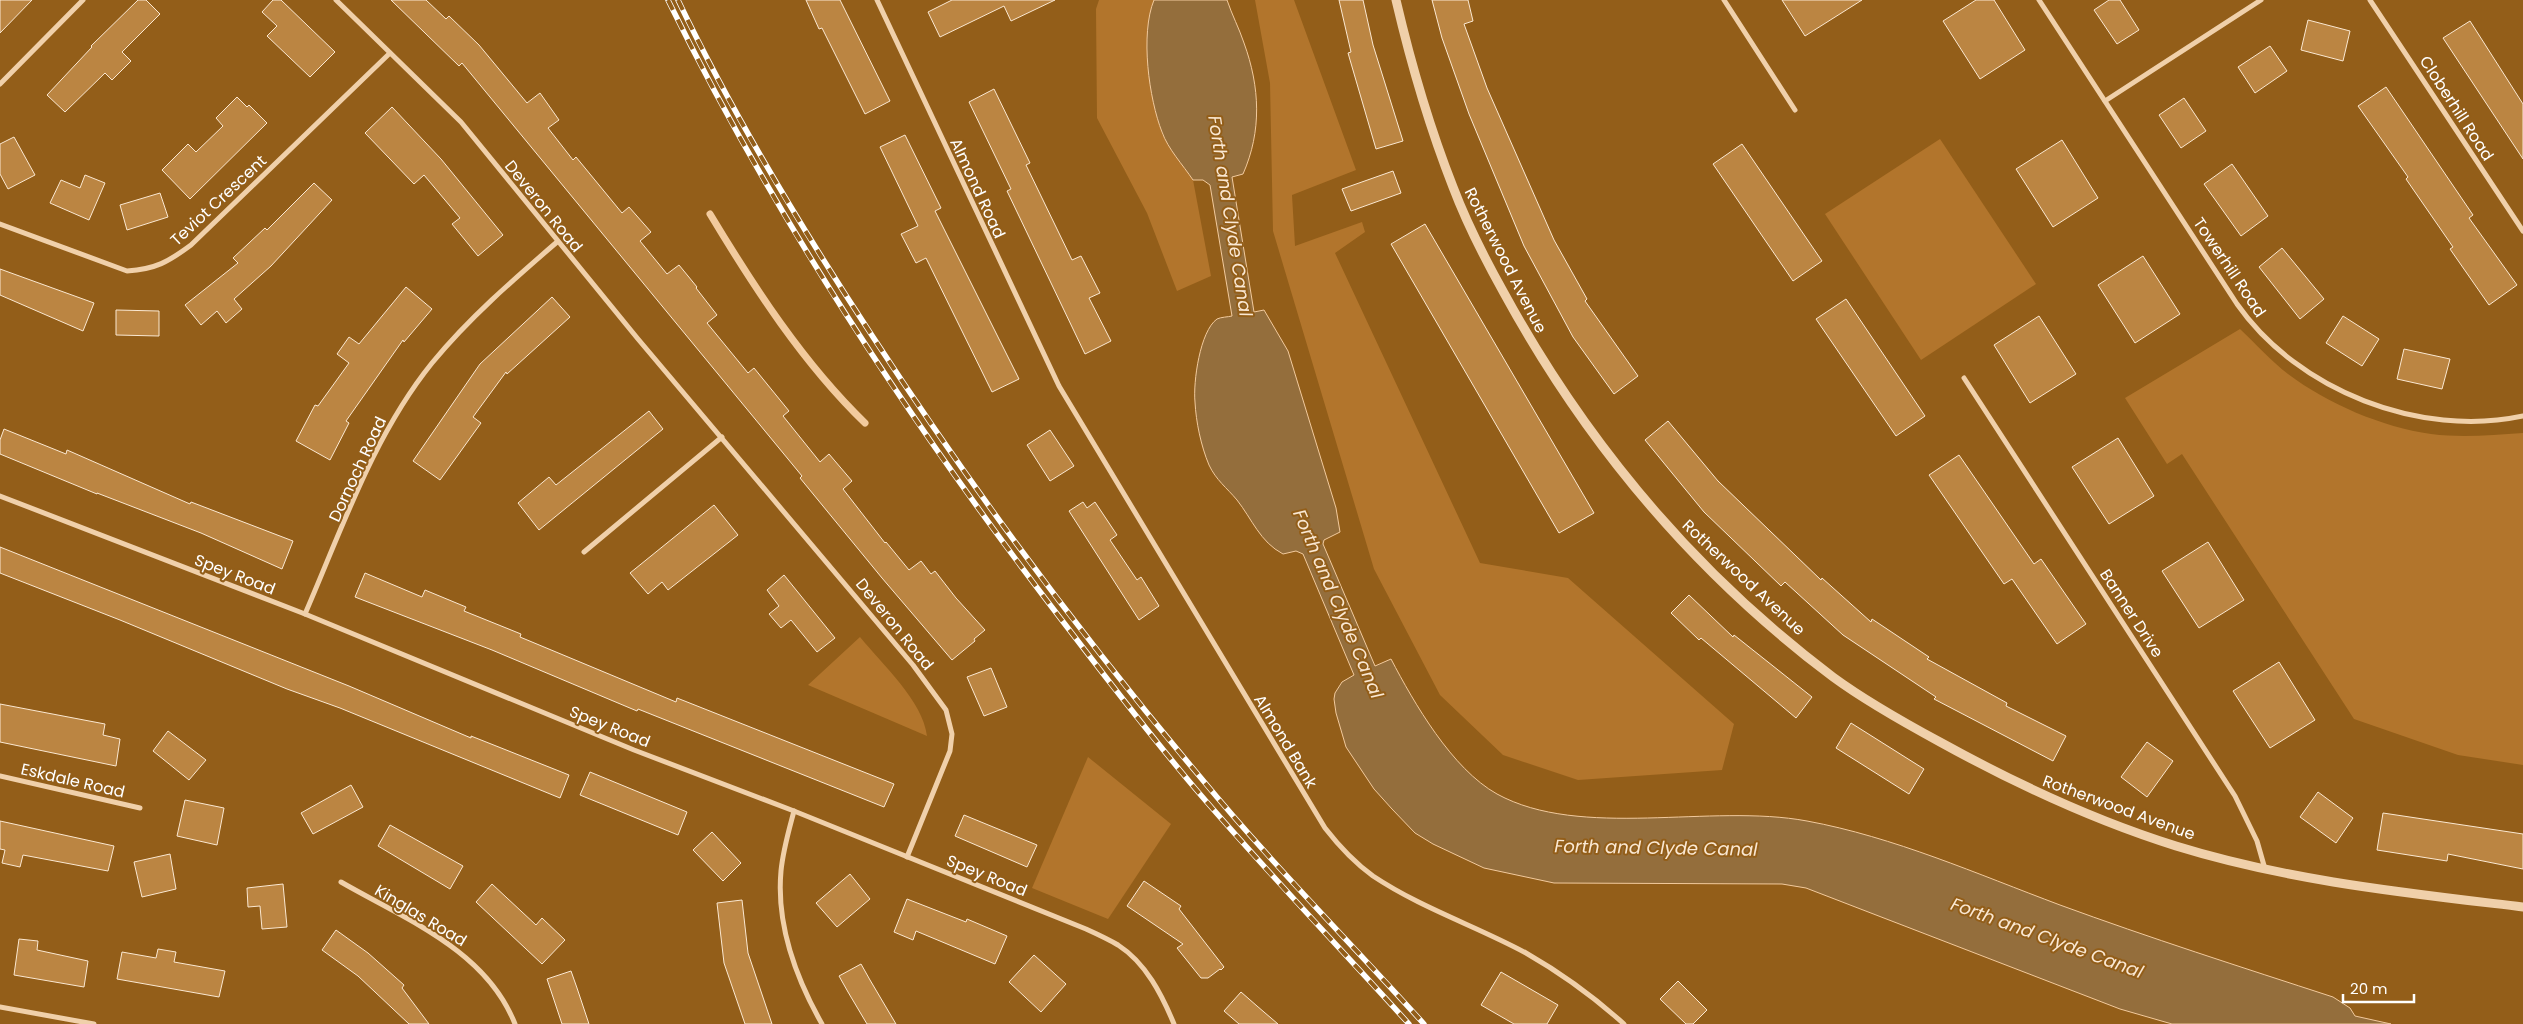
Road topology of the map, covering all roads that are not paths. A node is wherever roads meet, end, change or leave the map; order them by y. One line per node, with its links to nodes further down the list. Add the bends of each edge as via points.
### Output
1 (82, 0): 10 (street)
2 (336, 0): 9 (street, Deveron Road)
3 (1396, 0): 27 (street, Rotherwood Avenue, via 1426,113 1453,189 1526,334 1556,383 1633,486 1714,573 1764,622 1835,678 1883,710 1987,768 2058,803 2139,834)
4 (1724, 0): 12 (street)
5 (2039, 0): 11 (street, Towerhill Road)
6 (2261, 0): 11 (street)
7 (2370, 0): 14 (street, Cloberhill Road)
8 (880, 1): 17 (street, Almond Road)
9 (390, 53): 13 (street, Teviot Crescent, via 191,245 168,262 149,269 127,271); 15 (street, Deveron Road, via 461,122)
10 (0, 84)
11 (2106, 101): 18 (street, Towerhill Road, via 2242,311 2260,332 2308,371 2356,397 2404,414 2467,421)
12 (1795, 110)
13 (0, 224)
14 (2523, 230)
15 (557, 242): 19 (street, Deveron Road); 22 (street, Dornoch Road, via 471,319 426,371 397,414 371,462)
16 (1964, 378): 27 (street, Banner Drive, via 2235,796)
17 (1059, 386): 35 (street, Almond Bank, via 1301,792 1324,828 1344,851 1373,876 1408,896 1525,953 1598,1000)
18 (2523, 416)
19 (722, 437): 21 (street); 26 (street, Deveron Road, via 946,710 952,734 950,751)
20 (0, 496): 22 (street, Spey Road)
21 (584, 552)
22 (306, 614): 25 (street, Spey Road, via 634,750)
23 (0, 776): 24 (street, Eskdale Road)
24 (140, 808)
25 (794, 811): 26 (street, Spey Road); 33 (street, via 781,870 781,898 795,970)
26 (907, 857): 34 (street, Spey Road, via 1119,945 1162,994)
27 (2265, 869): 29 (street, Rotherwood Avenue, via 2370,888)
28 (341, 882): 32 (street, Kinglas Road, via 441,938 466,956 486,978)
29 (2523, 908)
30 (0, 1007): 31 (street)
31 (94, 1024)
32 (515, 1024)
33 (822, 1024)
34 (1174, 1024)
35 (1624, 1024)

